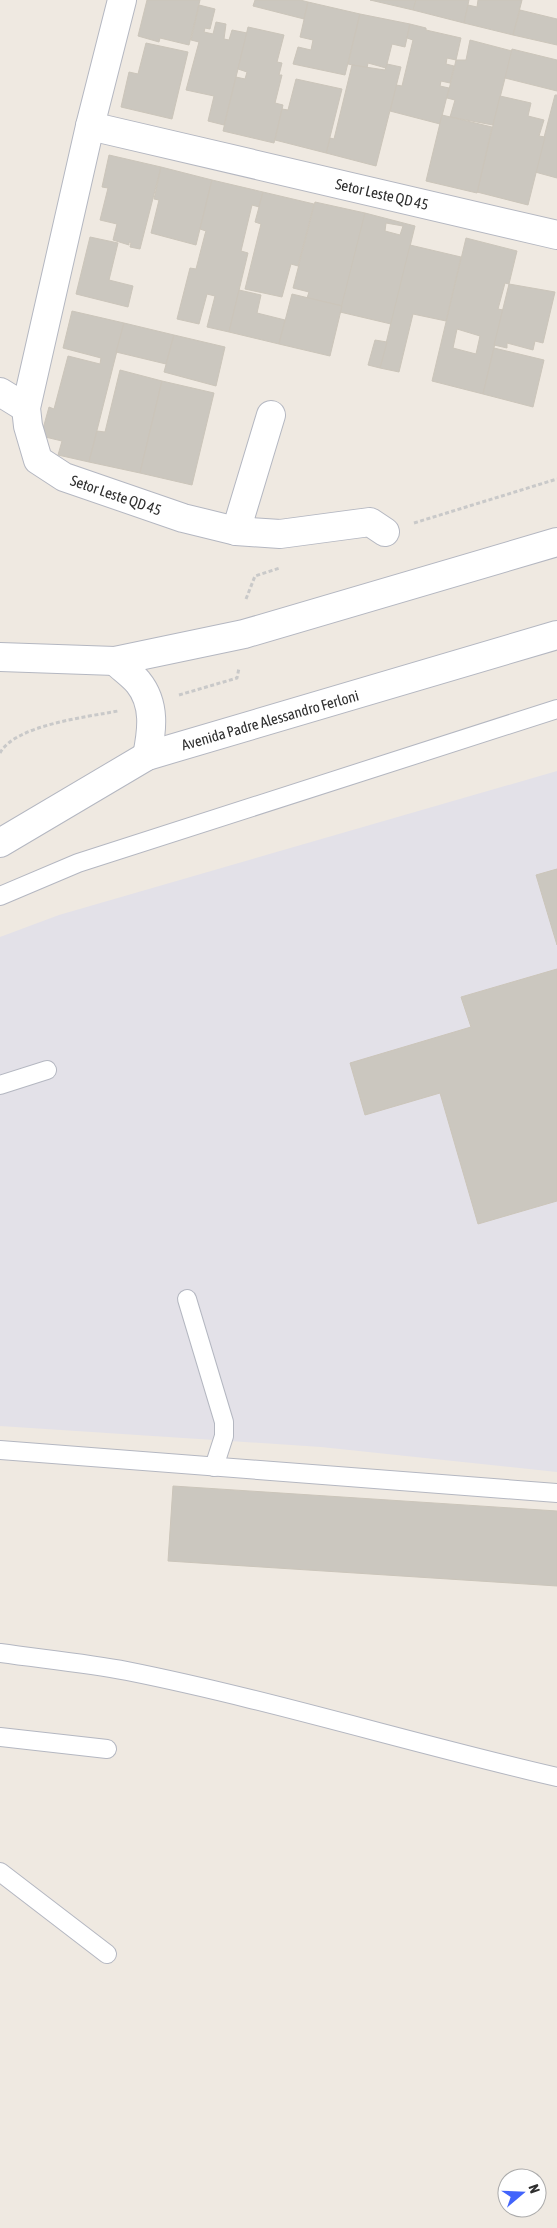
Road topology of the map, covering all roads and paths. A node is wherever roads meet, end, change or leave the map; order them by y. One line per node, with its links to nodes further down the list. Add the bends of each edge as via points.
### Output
1 (122, 0): 2 (street, Setor Leste QD 45)
2 (90, 126): 3 (street, Setor Leste QD 45); 5 (street, Setor Leste QD 45)
3 (557, 235)
4 (0, 392): 5 (street)
5 (26, 408): 7 (street, Setor Leste QD 45, via 38,460 64,477 183,518)
6 (271, 415): 7 (street)
7 (236, 531): 8 (street, Setor Leste QD 45, via 280,534 370,522)
8 (385, 532)
9 (557, 542): 12 (street, via 244,634)
10 (557, 635): 14 (street, Avenida Padre Alessandro Ferloni)
11 (0, 657): 12 (street)
12 (115, 661): 14 (street, via 139,683 149,704 152,728)
13 (557, 709): 16 (lane, via 78,863)
14 (147, 756): 15 (street, Avenida Padre Alessandro Ferloni)
15 (0, 843)
16 (0, 896)
17 (47, 1070): 18 (lane)
18 (0, 1085)
19 (187, 1299): 21 (lane, via 224,1422 224,1436)
20 (0, 1450): 21 (lane)
21 (214, 1467): 22 (lane)
22 (557, 1493)
23 (0, 1653): 26 (lane, via 126,1671 221,1692)
24 (0, 1737): 25 (lane)
25 (107, 1749)
26 (557, 1777)
27 (0, 1872): 28 (lane)
28 (107, 1954)

